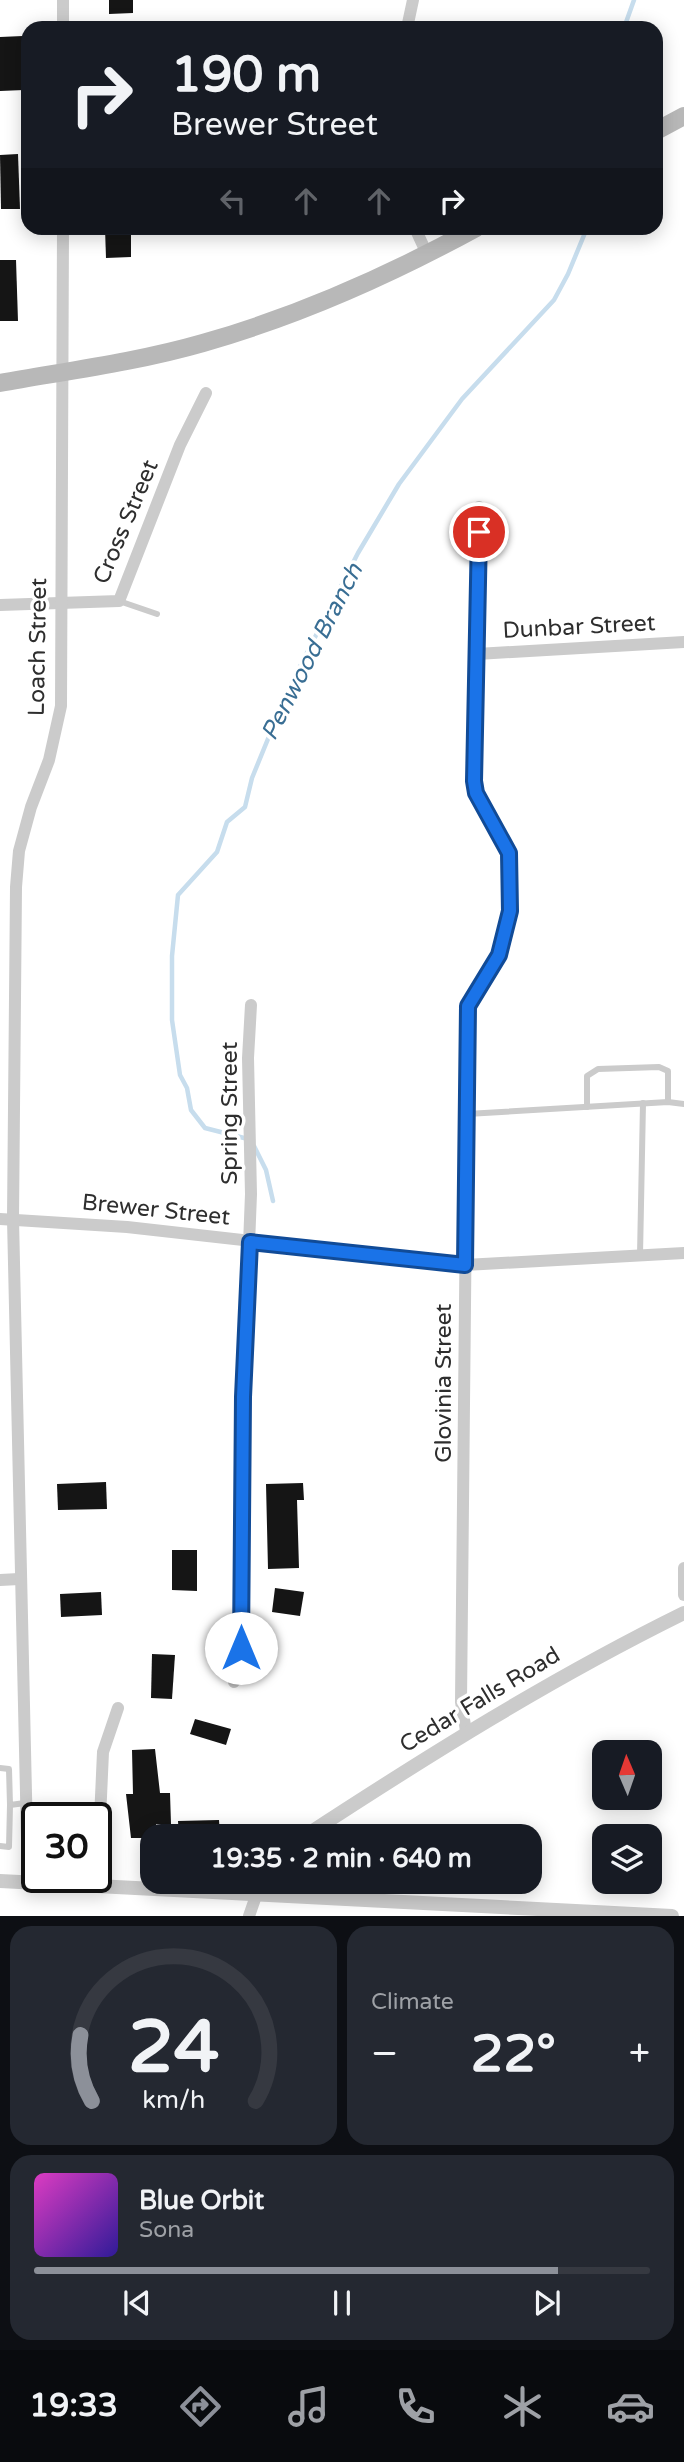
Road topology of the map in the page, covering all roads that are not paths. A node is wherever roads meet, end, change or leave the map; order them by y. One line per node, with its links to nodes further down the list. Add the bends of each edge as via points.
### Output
1 (63, 0): 3 (street)
2 (413, 0): 4 (street)
3 (63, 21)
4 (408, 21)
5 (684, 116): 6 (main road)
6 (663, 127)
7 (63, 235): 11 (street, Loach Street)
8 (418, 235): 10 (street)
9 (463, 235): 10 (main road)
10 (427, 254): 11 (main road, via 286,316 201,344)
11 (61, 372): 12 (main road); 17 (street, Loach Street)
12 (0, 383)
13 (206, 393): 15 (street, Cross Street, via 180,445)
14 (479, 507): 20 (street, Glovinia Street)
15 (119, 601): 17 (street, Cross Street); 18 (lane)
16 (0, 605): 17 (street, Cross Street)
17 (61, 605): 27 (street, Loach Street, via 61,706 16,870)
18 (157, 614)
19 (684, 642): 20 (street, Dunbar Street)
20 (477, 654): 26 (street, Glovinia Street, via 474,781 509,853 510,911 499,955 468,1006)
21 (251, 1005): 28 (street, Spring Street)
22 (668, 1102): 23 (lane); 24 (lane); 25 (lane, via 668,1071 659,1067 598,1069 587,1076)
23 (643, 1103): 25 (lane); 30 (lane)
24 (684, 1104)
25 (587, 1107): 26 (lane)
26 (467, 1114): 31 (street, Glovinia Street)
27 (7, 1219): 28 (street, Brewer Street, via 154,1229); 34 (street, Loach Street)
28 (250, 1242): 31 (street, Brewer Street); 37 (street, Spring Street, via 243,1397 241,1648)
29 (684, 1253): 30 (street, Brewer Street)
30 (639, 1255): 31 (street, Brewer Street)
31 (465, 1265): 39 (street, Glovinia Street, via 461,1702)
32 (684, 1568): 35 (street)
33 (0, 1580): 34 (street)
34 (19, 1580): 41 (street, Loach Street)
35 (684, 1595)
36 (684, 1613): 39 (street, Cedar Falls Road)
37 (234, 1682)
38 (117, 1708): 42 (street, via 103,1752)
39 (466, 1731): 45 (street, Cedar Falls Road)
40 (0, 1768): 44 (lane, via 9,1769)
41 (26, 1802)
42 (101, 1802)
43 (21, 1804): 44 (lane)
44 (10, 1805): 46 (lane, via 9,1847)
45 (323, 1824)
46 (0, 1846)
47 (0, 1881): 48 (street)
48 (21, 1882)
49 (112, 1886): 50 (street)
50 (140, 1886)
51 (257, 1894): 52 (street); 54 (street)
52 (448, 1910): 53 (street)
53 (634, 1915): 55 (street)
54 (249, 1916)
55 (672, 1916)

